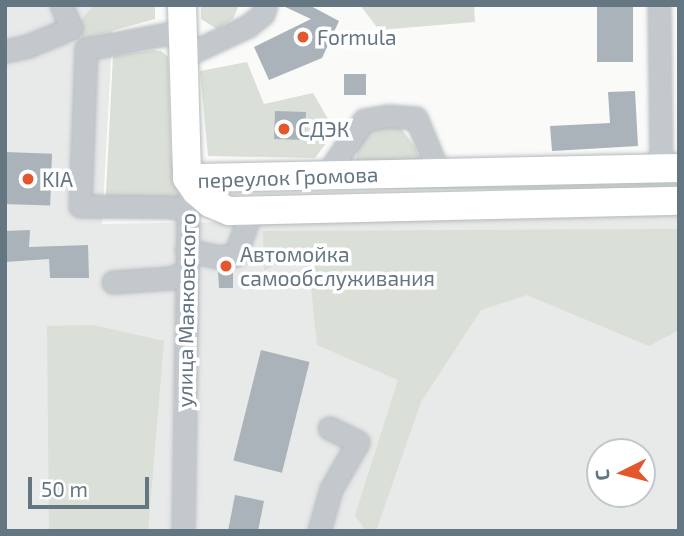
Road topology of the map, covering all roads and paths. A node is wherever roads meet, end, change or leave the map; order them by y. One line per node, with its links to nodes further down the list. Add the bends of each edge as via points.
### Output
1 (61, 5): 5 (street, via 71,28)
2 (266, 5): 4 (street, via 263,14 248,26)
3 (659, 5): 6 (street)
4 (182, 31): 9 (main road, улица Маяковского); 11 (street, via 86,49 80,206)
5 (5, 51)
6 (670, 168): 7 (main road, переулок Громова)
7 (439, 173): 8 (main road, переулок Громова); 8 (street, via 416,118 388,116 364,120)
8 (327, 176): 9 (main road, переулок Громова)
9 (187, 178): 11 (street, улица Маяковского); 12 (main road, переулок Громова, via 210,203 229,211)
10 (679, 201): 12 (main road, переулок Громова)
11 (188, 211): 13 (street, улица Маяковского)
12 (251, 212): 13 (street, via 234,255)
13 (186, 261): 14 (street, via 171,278); 16 (street, улица Маяковского)
14 (113, 282)
15 (329, 428): 17 (street, via 358,442 331,489)
16 (183, 531)
17 (319, 531)

